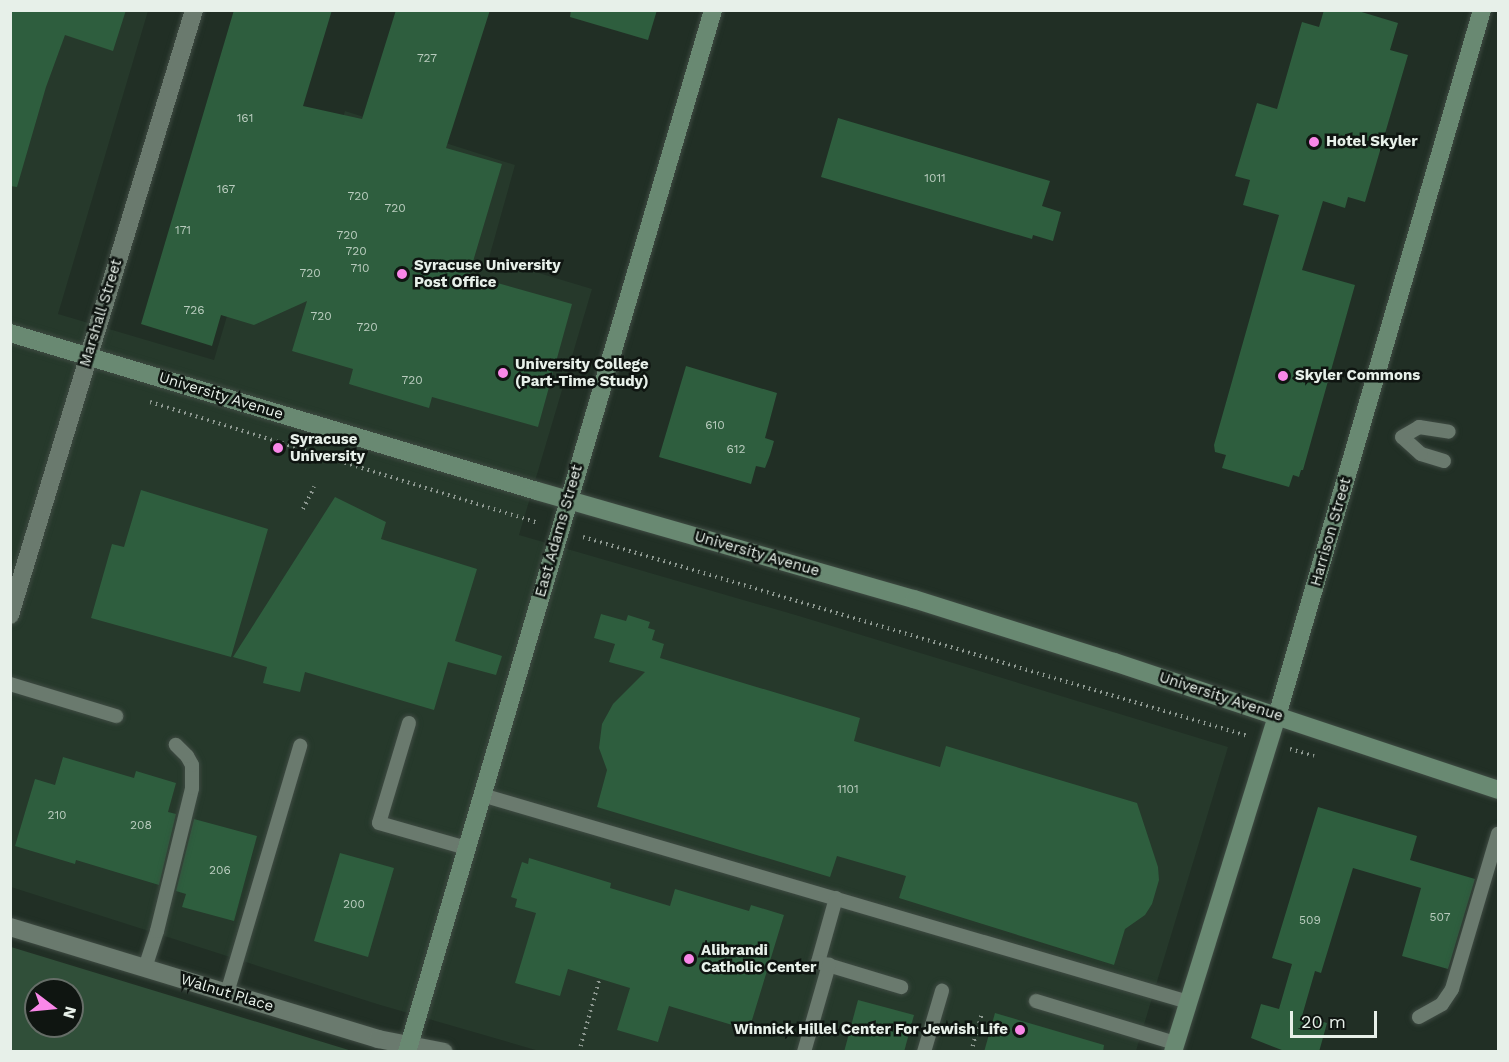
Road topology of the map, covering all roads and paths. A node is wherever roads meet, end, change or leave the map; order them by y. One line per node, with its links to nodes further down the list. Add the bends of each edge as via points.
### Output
1 (194, 10): 5 (street, Marshall Street)
2 (713, 10): 10 (street, East Adams Street)
3 (1482, 10): 16 (street, Harrison Street)
4 (10, 333): 5 (street, University Avenue)
5 (87, 357): 10 (street, University Avenue); 13 (street, Marshall Street)
6 (140, 399): 12 (path, University Avenue)
7 (1449, 432): 8 (lane, via 1419,427 1402,436 1421,454)
8 (1444, 461)
9 (314, 487): 11 (path)
10 (568, 500): 12 (street, East Adams Street); 16 (street, University Avenue, via 914,599)
11 (303, 509)
12 (560, 530): 18 (path, University Avenue); 23 (street, East Adams Street)
13 (10, 615)
14 (10, 684): 15 (lane)
15 (116, 716)
16 (1277, 716): 18 (street, Harrison Street); 22 (street, University Avenue)
17 (409, 723): 25 (lane, via 379,823)
18 (1268, 742): 21 (path, University Avenue); 35 (street, Harrison Street)
19 (176, 745): 29 (lane, via 192,765 192,788)
20 (300, 746): 33 (lane)
21 (1323, 759)
22 (1498, 790)
23 (482, 795): 25 (street, East Adams Street); 26 (lane)
24 (1498, 834): 37 (lane, via 1452,989 1442,1004)
25 (466, 848): 39 (street, East Adams Street)
26 (836, 898): 28 (lane, via 818,962); 35 (lane)
27 (10, 927): 29 (street, Walnut Place)
28 (829, 965): 31 (lane); 42 (lane)
29 (145, 968): 33 (street, Walnut Place)
30 (599, 981): 41 (path)
31 (902, 987)
32 (942, 991): 43 (lane)
33 (227, 993): 39 (street, Walnut Place)
34 (1036, 1001): 38 (lane)
35 (1188, 1002): 38 (street, Harrison Street)
36 (982, 1014): 44 (path)
37 (1419, 1017)
38 (1174, 1047)
39 (407, 1048): 40 (street, Walnut Place)
40 (444, 1052)
41 (579, 1052)
42 (804, 1052)
43 (924, 1052)
44 (971, 1052)

